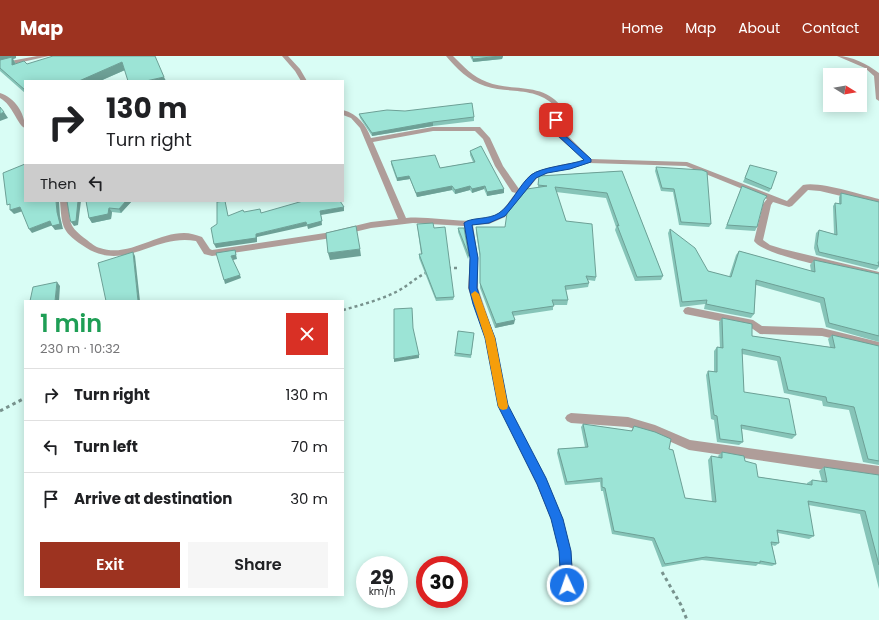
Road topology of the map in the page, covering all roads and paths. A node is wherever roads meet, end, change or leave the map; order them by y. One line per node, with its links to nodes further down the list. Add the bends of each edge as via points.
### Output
1 (46, 56): 5 (street)
2 (285, 56): 7 (street)
3 (449, 56): 13 (street, via 473,79 487,85 539,93 549,97 558,106 554,126)
4 (840, 56): 6 (street)
5 (0, 65)
6 (878, 76): 9 (street)
7 (303, 80)
8 (0, 95): 11 (street, via 16,107)
9 (879, 99)
10 (344, 112): 12 (street, via 363,127)
11 (24, 124)
12 (369, 141): 14 (street, via 433,129 477,130 486,138 499,166 515,190); 18 (street)
13 (589, 161): 14 (street, via 534,176); 15 (street, via 687,164)
14 (521, 192): 19 (street, via 502,214 489,221)
15 (772, 198): 17 (street, via 790,204 806,188 820,188); 23 (street, via 767,204 758,241 782,252)
16 (64, 202): 18 (street, via 65,216 71,233 95,251 106,254 131,251 182,236 199,240 207,252 212,253)
17 (879, 202)
18 (403, 221): 19 (street)
19 (468, 223): 20 (street)
20 (474, 267): 21 (path); 32 (street, via 473,288 490,338 503,406 542,482 557,519 565,551)
21 (446, 268)
22 (433, 270): 24 (path, via 420,274 398,291)
23 (879, 275)
24 (344, 310)
25 (688, 311): 26 (street, via 753,324 760,330 822,332)
26 (879, 346)
27 (24, 399): 28 (path)
28 (0, 411)
29 (571, 418): 30 (street, via 628,422 655,430 689,445)
30 (879, 472)
31 (662, 572): 33 (path)
32 (567, 585)
33 (687, 620)

